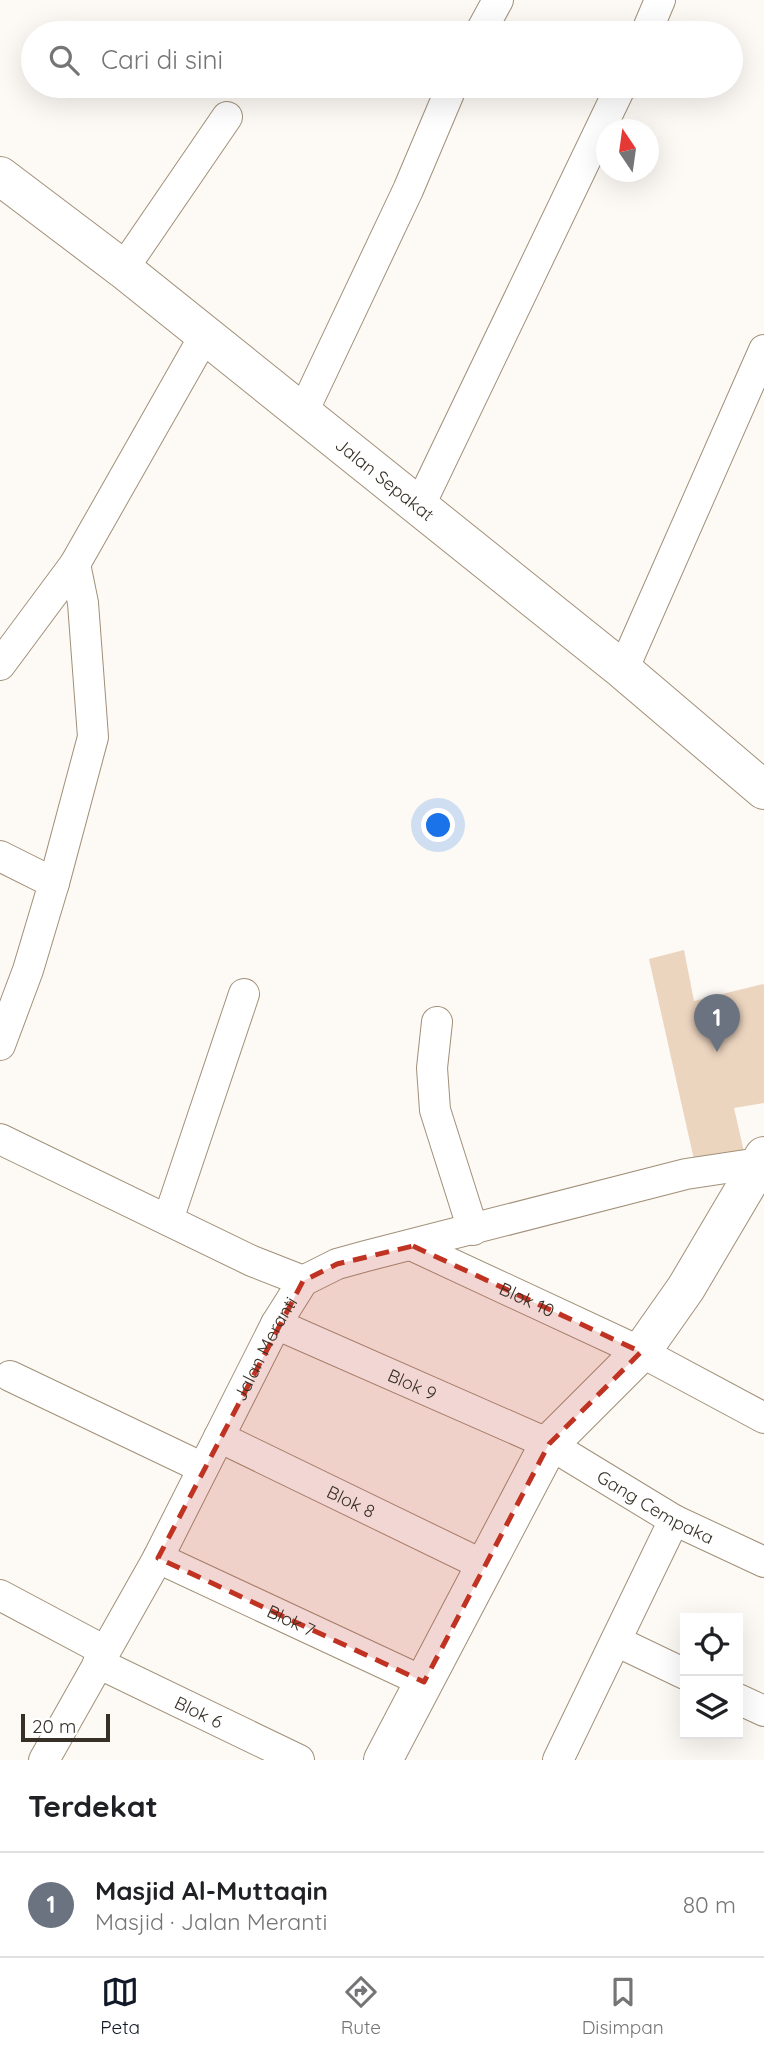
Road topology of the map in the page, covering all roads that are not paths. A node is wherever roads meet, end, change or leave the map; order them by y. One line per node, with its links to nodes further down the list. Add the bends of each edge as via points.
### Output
1 (498, 0): 3 (street)
2 (660, 0): 4 (street)
3 (487, 21)
4 (651, 21)
5 (446, 98): 12 (street, via 408,190)
6 (615, 98): 13 (street)
7 (227, 117): 9 (street)
8 (0, 176): 9 (main road, Jalan Sepakat)
9 (123, 269): 10 (main road, Jalan Sepakat)
10 (205, 335): 12 (main road, Jalan Sepakat); 14 (street)
11 (764, 350): 16 (street)
12 (302, 414): 13 (main road, Jalan Sepakat)
13 (419, 507): 16 (main road, Jalan Sepakat)
14 (75, 564): 15 (street); 19 (street, via 83,603 93,737)
15 (0, 665)
16 (624, 670): 17 (main road, Jalan Sepakat)
17 (764, 790)
18 (0, 856): 19 (street)
19 (54, 883): 22 (street)
20 (244, 994): 25 (street)
21 (437, 1022): 26 (street, via 432,1068 435,1111)
22 (0, 1045)
23 (0, 1139): 25 (street)
24 (762, 1162): 26 (street, Jalan Meranti, via 686,1174); 30 (main road, Jalan Meranti, via 686,1288)
25 (168, 1220): 28 (street)
26 (473, 1230): 27 (street, Jalan Meranti)
27 (413, 1246): 28 (street, Jalan Meranti, via 337,1264); 30 (street, Blok 10)
28 (303, 1281): 29 (street, Jalan Meranti)
29 (276, 1324): 33 (street, Jalan Meranti); 34 (street, Blok 9)
30 (641, 1352): 32 (street, Blok 10); 34 (main road, Jalan Meranti)
31 (10, 1376): 35 (street)
32 (764, 1418)
33 (219, 1437): 35 (street, Jalan Meranti); 39 (street, Blok 8)
34 (549, 1444): 36 (street, Gang Cempaka); 39 (main road, Jalan Meranti)
35 (203, 1468): 37 (street, Jalan Meranti)
36 (674, 1520): 38 (street, Gang Cempaka); 41 (street)
37 (158, 1559): 42 (street, Jalan Meranti); 44 (street, Blok 7)
38 (764, 1562)
39 (484, 1565): 44 (main road, Jalan Meranti)
40 (0, 1595): 42 (street, Blok 6)
41 (616, 1641): 43 (street); 47 (street)
42 (101, 1657): 48 (street, Jalan Meranti); 49 (street, Blok 6)
43 (680, 1672)
44 (424, 1682): 50 (main road, Jalan Meranti)
45 (743, 1702): 46 (street)
46 (764, 1712)
47 (568, 1757)
48 (44, 1760)
49 (299, 1760)
50 (383, 1760)

